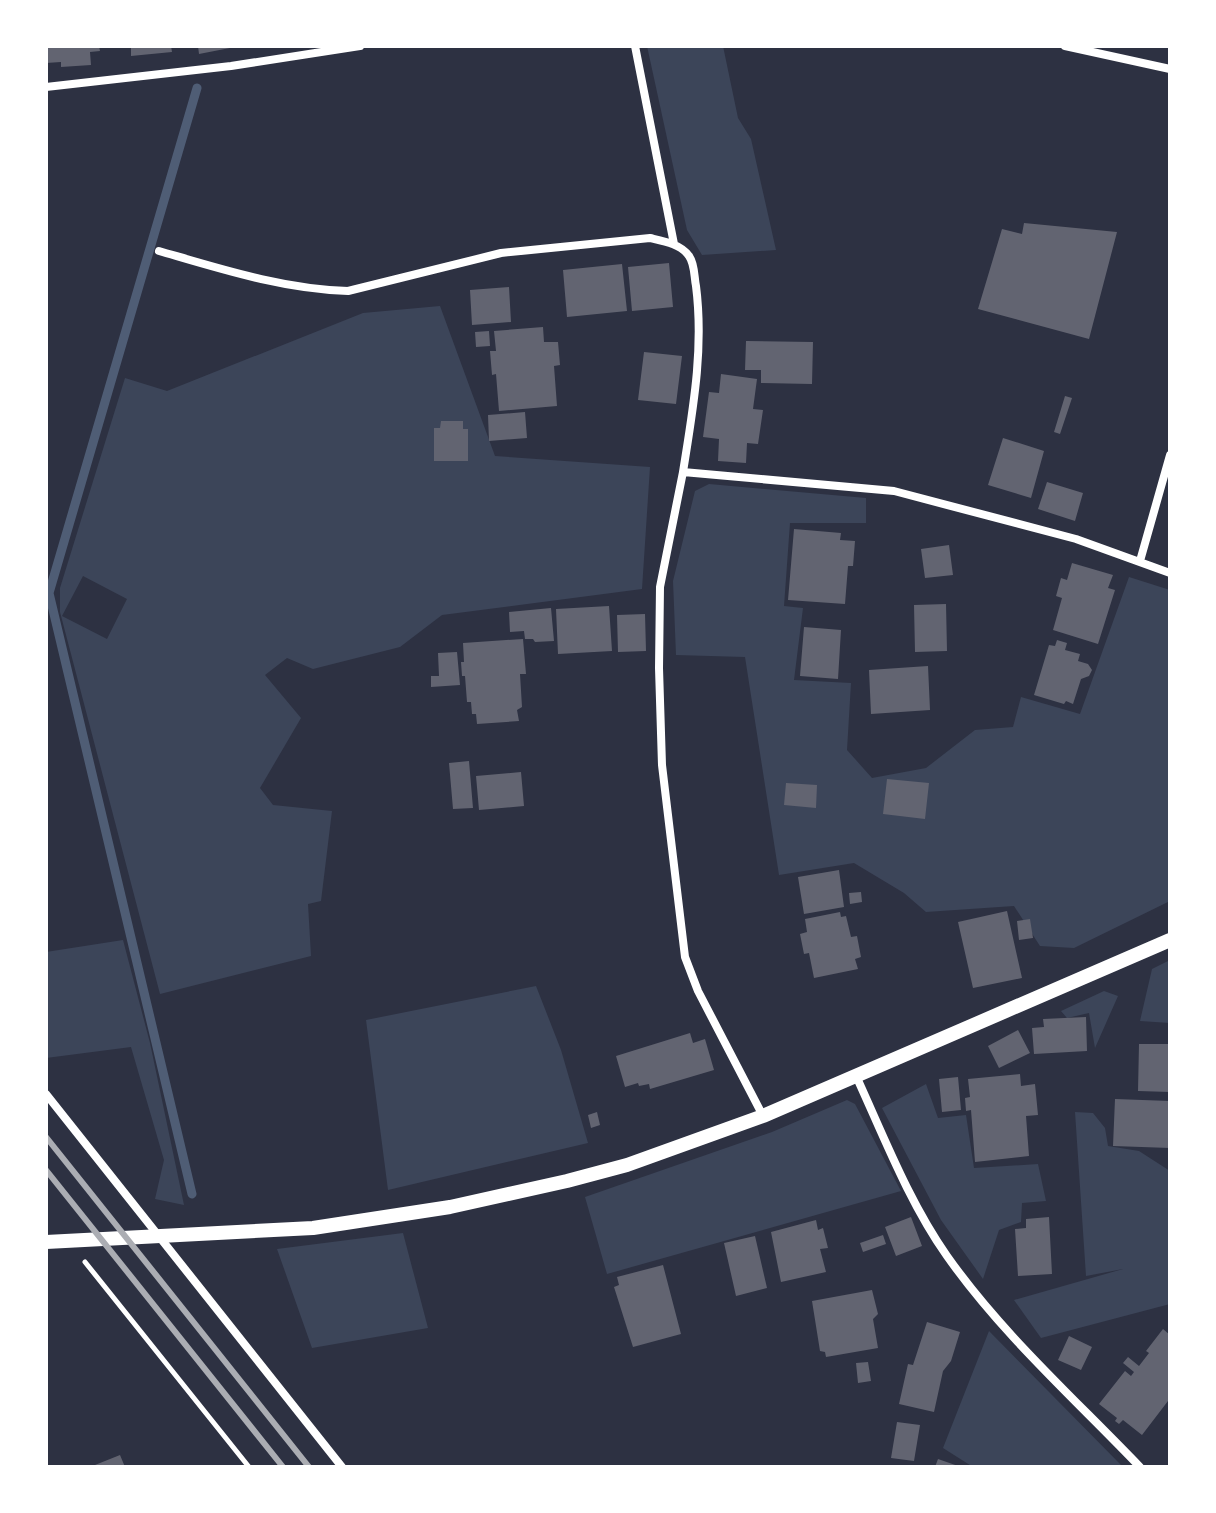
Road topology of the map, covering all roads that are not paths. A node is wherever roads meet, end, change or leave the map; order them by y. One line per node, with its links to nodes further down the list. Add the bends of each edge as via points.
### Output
1 (360, 46): 5 (street)
2 (635, 46): 6 (street)
3 (1065, 46): 4 (street)
4 (1170, 69)
5 (46, 87)
6 (674, 244): 7 (street, via 650,238 501,253 348,291 243,276); 9 (street, via 689,255 693,267 700,334)
7 (159, 251)
8 (1170, 455): 10 (street)
9 (683, 472): 10 (street, via 894,491); 15 (street, via 660,587 659,668 662,765 685,957)
10 (1140, 561): 11 (street)
11 (1170, 573)
12 (1170, 940): 13 (street)
13 (857, 1078): 15 (street); 19 (street, via 947,1255 993,1314)
14 (46, 1094): 16 (street)
15 (763, 1116): 16 (street, via 627,1165 465,1204 313,1228)
16 (158, 1235): 17 (street); 18 (street)
17 (46, 1242)
18 (342, 1467)
19 (1140, 1467)

